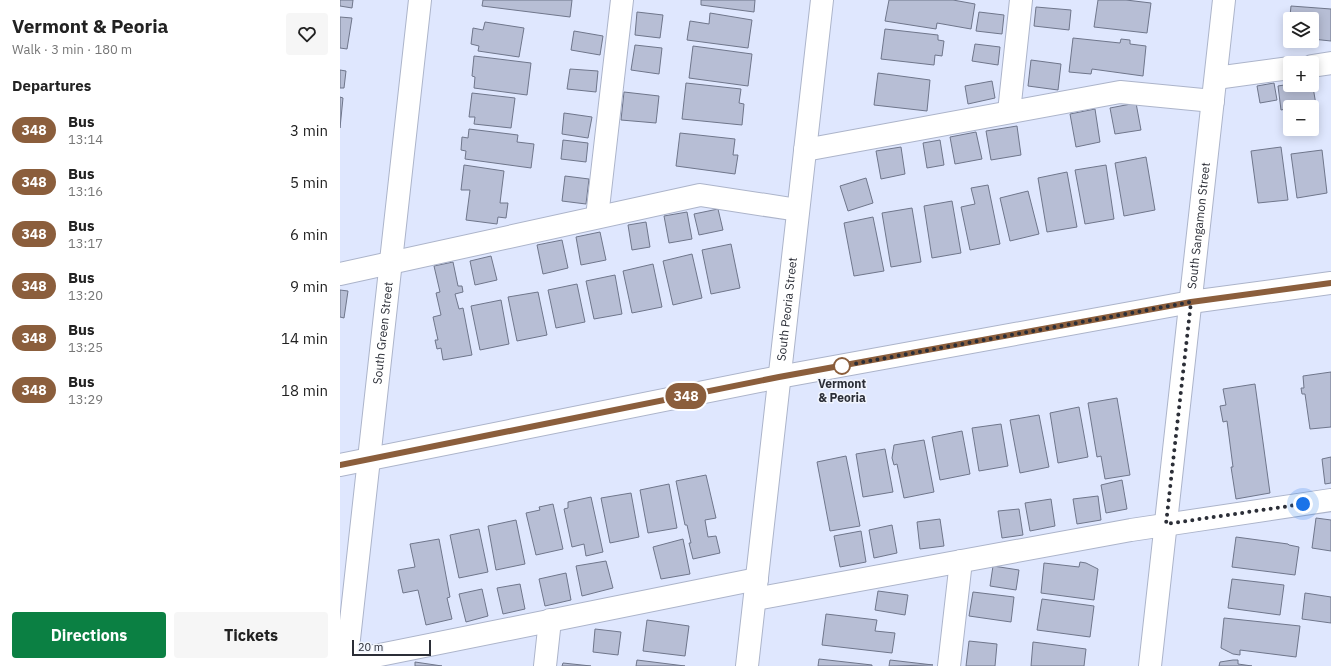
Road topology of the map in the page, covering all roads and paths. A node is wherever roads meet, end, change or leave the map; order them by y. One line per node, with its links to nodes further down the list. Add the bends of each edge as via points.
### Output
1 (420, 0): 15 (street, South Green Street)
2 (622, 0): 14 (street)
3 (822, 0): 12 (street, South Peoria Street)
4 (1021, 0): 11 (street)
5 (1224, 0): 9 (street, South Sangamon Street)
6 (1331, 63): 7 (street)
7 (1319, 65)
8 (1283, 69): 9 (street)
9 (1216, 78): 10 (street, South Sangamon Street)
10 (1213, 102): 11 (street, via 1120,92); 18 (street, South Sangamon Street)
11 (1009, 112): 12 (street)
12 (805, 150): 13 (street, South Peoria Street)
13 (798, 210): 14 (street, via 700,195); 19 (street, South Peoria Street)
14 (598, 217): 15 (street)
15 (391, 263): 16 (street); 20 (street, South Green Street)
16 (340, 274)
17 (1331, 284): 18 (street)
18 (1191, 302): 19 (street); 23 (street, South Sangamon Street)
19 (779, 377): 20 (street); 25 (street, South Peoria Street)
20 (369, 459): 21 (street); 27 (street, South Green Street)
21 (340, 465)
22 (1331, 500): 23 (street)
23 (1166, 524): 24 (street); 31 (street, South Sangamon Street)
24 (961, 561): 25 (street); 30 (street)
25 (756, 589): 26 (street); 29 (street, South Peoria Street)
26 (550, 620): 27 (street); 28 (street)
27 (344, 664)
28 (545, 666)
29 (747, 666)
30 (949, 666)
31 (1150, 666)

